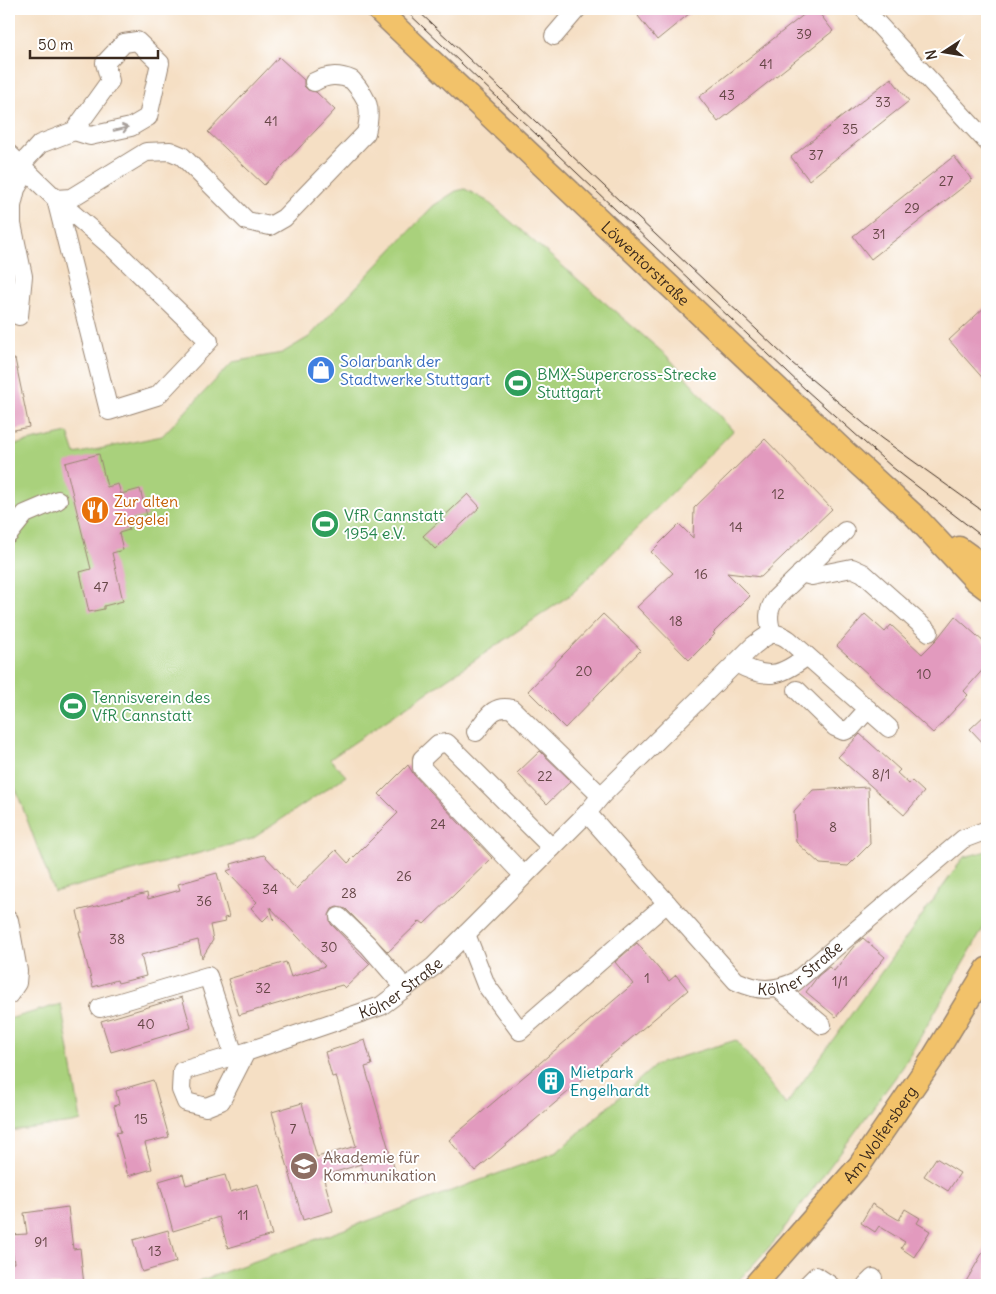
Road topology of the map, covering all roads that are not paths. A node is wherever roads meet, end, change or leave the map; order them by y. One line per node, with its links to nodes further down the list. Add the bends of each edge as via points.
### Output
1 (377, 9): 12 (main road, Löwentorstraße)
2 (577, 9): 4 (street)
3 (864, 9): 7 (street)
4 (554, 36)
5 (314, 82): 9 (street, via 334,76 352,80 366,100 370,117 366,134 284,218 270,226 248,221 182,156 170,151 146,152 71,198)
6 (74, 131): 6 (street, one-way to 6, via 90,136 131,127 148,117 160,63 137,41 124,43 105,64 110,81); 8 (street, via 40,144)
7 (987, 142)
8 (19, 164): 9 (street); 10 (street, via 12,206 12,224 23,276)
9 (56, 199): 9 (street, via 110,411 157,396 209,341 114,248)
10 (19, 316)
11 (58, 500): 14 (street, via 25,514)
12 (915, 516): 15 (main road, Löwentorstraße); 17 (main road, Löwentorstraße)
13 (845, 531): 16 (street)
14 (9, 534)
15 (987, 568)
16 (801, 573): 18 (street, via 812,576 852,568 863,573); 19 (street, via 770,606 768,616)
17 (987, 589)
18 (929, 632)
19 (772, 634): 20 (street, via 783,635); 21 (street, Kölner Straße, via 753,646)
20 (807, 656): 21 (street, via 782,673 763,674); 23 (street)
21 (736, 663): 26 (street, Kölner Straße)
22 (797, 690): 23 (street, via 835,727 844,731 851,728)
23 (868, 709): 24 (street)
24 (889, 728)
25 (476, 732): 26 (street, via 498,708 512,709)
26 (601, 796): 27 (street, Kölner Straße)
27 (587, 813): 29 (street, Kölner Straße); 31 (street, Kölner Straße)
28 (987, 830): 37 (street, Kölner Straße, via 962,839 794,982)
29 (552, 848): 30 (street, Kölner Straße); 30 (street, via 447,743 438,744 422,759 422,768)
30 (524, 876): 34 (street, Kölner Straße)
31 (667, 903): 34 (street, via 520,1031 486,985); 37 (street, Kölner Straße, via 736,981 754,989)
32 (339, 917): 36 (street)
33 (9, 920): 38 (street, via 18,971 17,984)
34 (466, 934): 36 (street, Kölner Straße, via 433,967)
35 (987, 969): 41 (main road, Am Wolfersberg, via 931,1061 859,1166)
36 (405, 988): 39 (street, Kölner Straße, via 381,1006 240,1054 208,976)
37 (779, 989): 40 (street)
38 (9, 995)
39 (100, 1008)
40 (822, 1025)
41 (755, 1285)
42 (807, 1285): 43 (street, via 816,1276)
43 (830, 1285)

